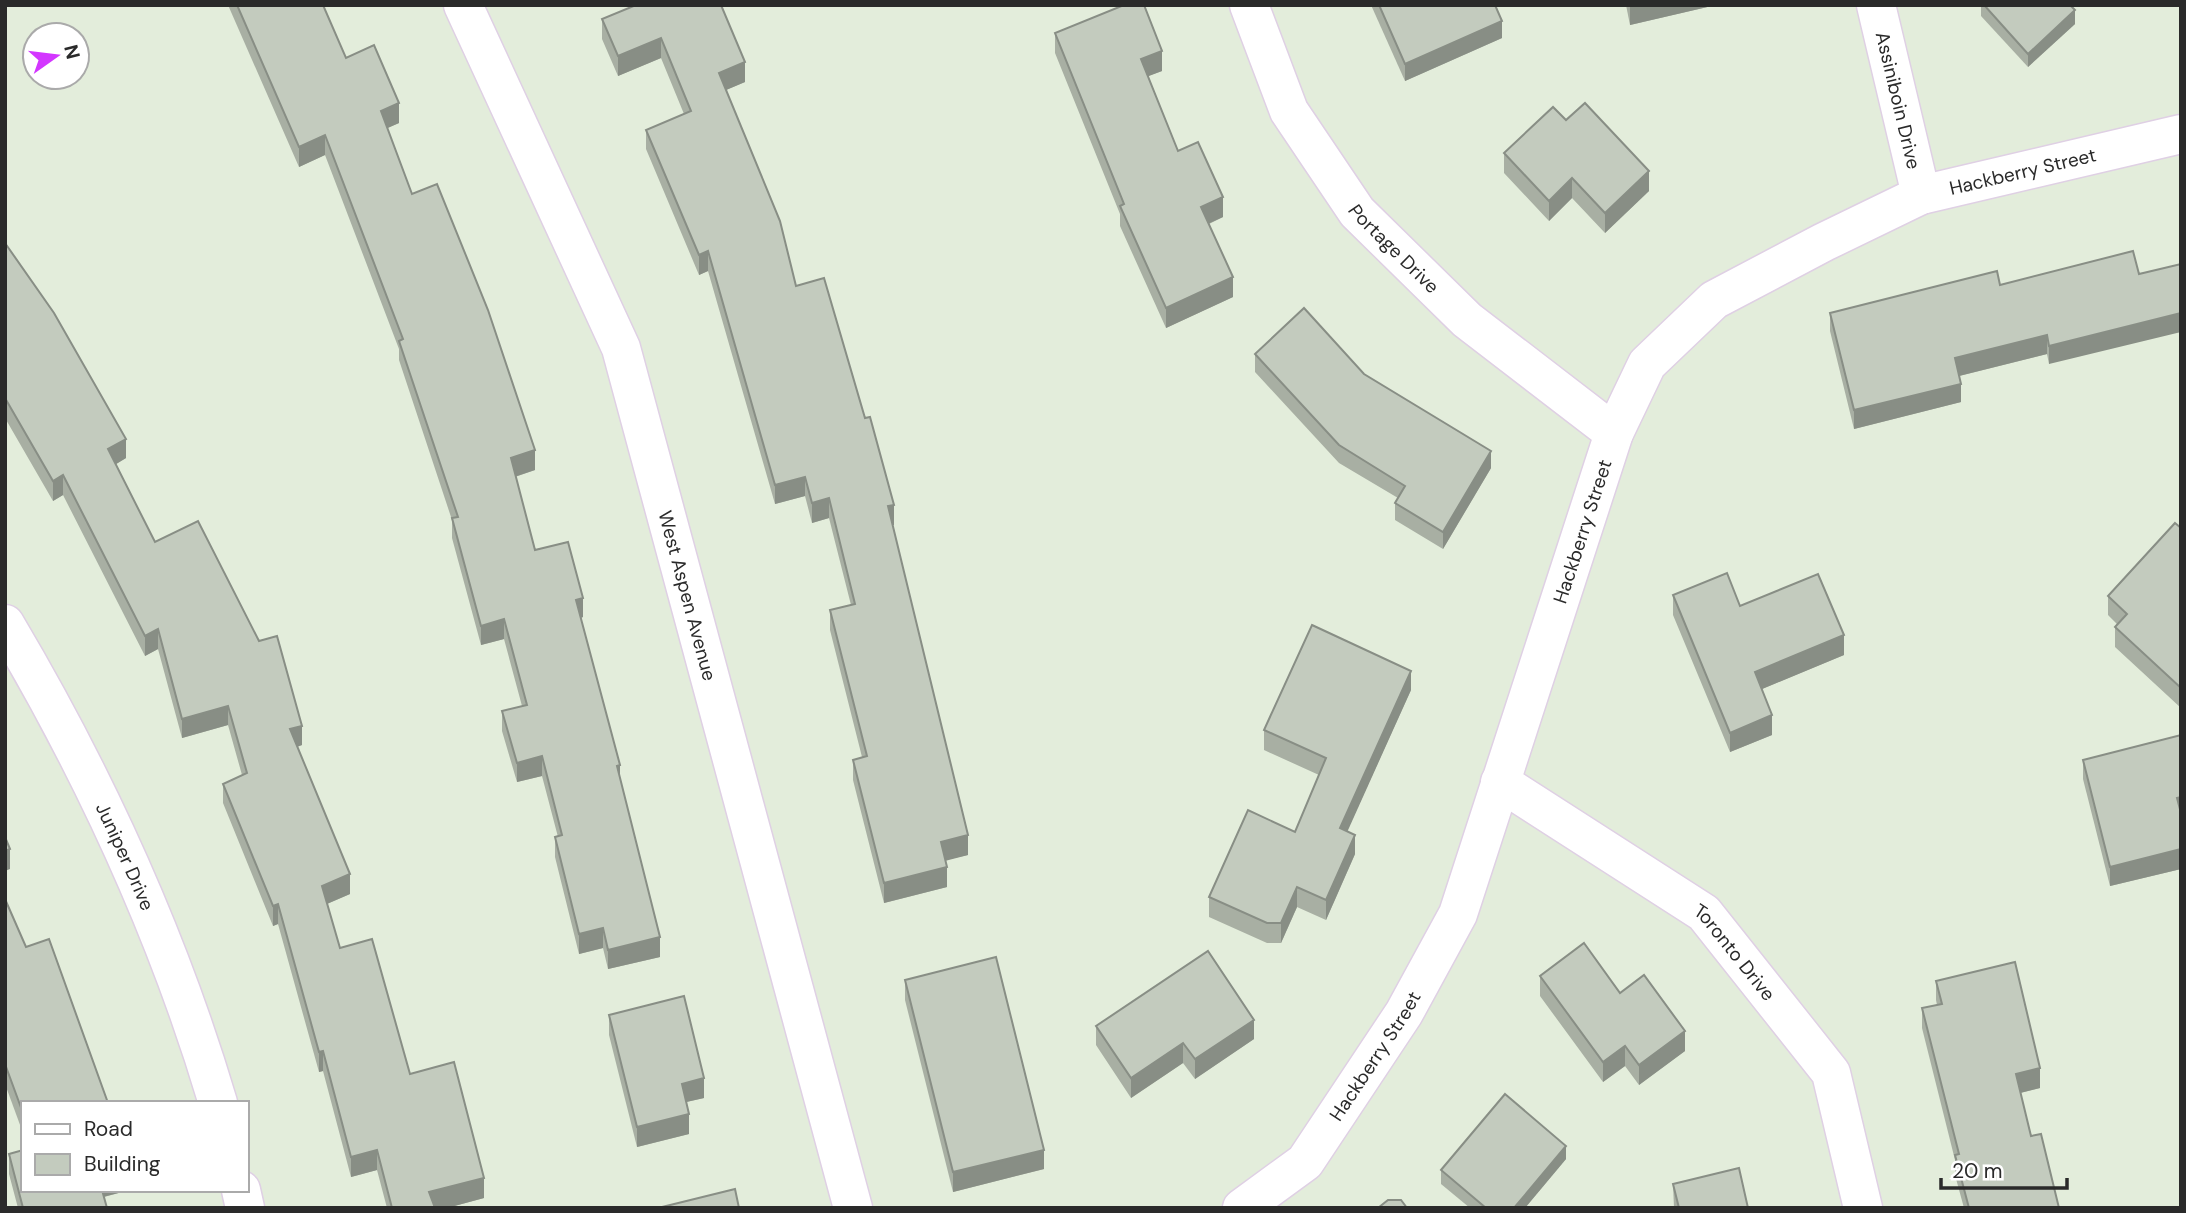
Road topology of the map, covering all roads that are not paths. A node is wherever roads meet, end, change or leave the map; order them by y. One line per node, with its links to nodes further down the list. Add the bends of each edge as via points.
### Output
1 (463, 5): 10 (street, West Aspen Avenue, via 621,348)
2 (1249, 5): 6 (street, Portage Drive, via 1289,111 1357,212 1467,320)
3 (1876, 5): 5 (street, Assiniboin Drive)
4 (2181, 134): 5 (street, Hackberry Street)
5 (1921, 195): 6 (street, Hackberry Street, via 1714,300 1647,364)
6 (1614, 433): 8 (street, Hackberry Street)
7 (5, 624): 9 (street, Juniper Drive, via 118,838 177,980)
8 (1500, 782): 11 (street, Hackberry Street, via 1458,914 1404,1013 1305,1162); 12 (street, Toronto Drive, via 1704,914 1831,1073)
9 (217, 1101)
10 (853, 1208)
11 (1242, 1208)
12 (1863, 1208)

